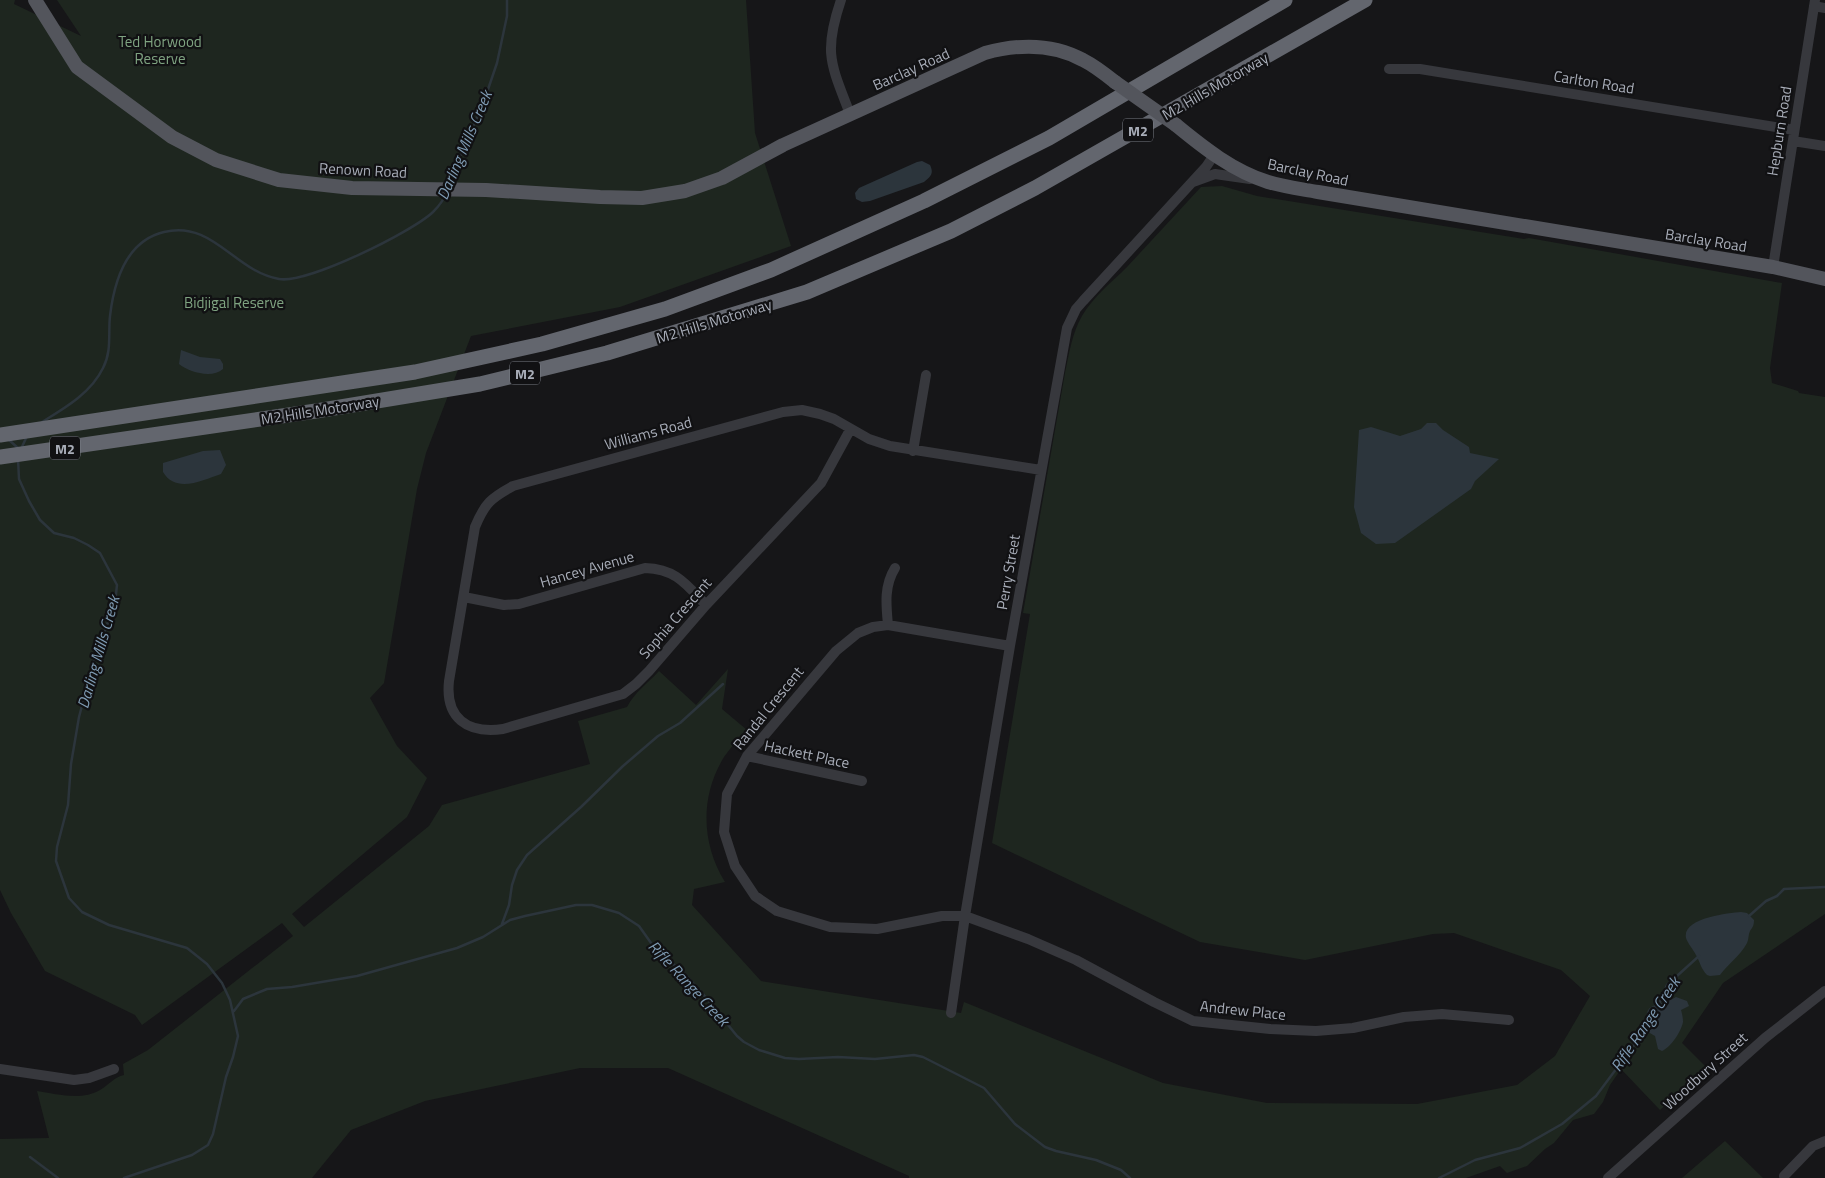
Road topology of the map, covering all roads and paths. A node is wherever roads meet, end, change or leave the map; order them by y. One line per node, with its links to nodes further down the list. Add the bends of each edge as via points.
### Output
1 (35, 0): 11 (main road, Renown Road, via 77,66 172,137 216,160 279,180 352,188 486,190 642,198 685,191 722,178)
2 (841, 0): 7 (street, via 830,48 833,71)
3 (1285, 0): 18 (highway, M2 Hills Motorway / M2, via 1049,138 884,220 724,289 629,320 486,357 359,381)
4 (1365, 0): 20 (highway, M2 Hills Motorway / M2, via 1035,188 950,231 807,292 606,353 480,384)
5 (1818, 5): 8 (street, Hepburn Road)
6 (1389, 69): 8 (street, Carlton Road, via 1420,69)
7 (850, 114): 10 (main road, Barclay Road, bridge, via 985,53 1011,46 1039,46 1086,61); 11 (main road, Barclay Road)
8 (1794, 136): 9 (street, Carlton Road); 14 (street, Hepburn Road)
9 (1825, 146)
10 (1214, 155): 12 (street, Perry Street); 13 (main road, Barclay Road, via 1238,170)
11 (752, 162)
12 (1192, 182): 13 (street, via 1222,174); 21 (street, Perry Street, via 1083,300 1071,318 1063,343)
13 (1270, 183): 14 (main road, Barclay Road)
14 (1774, 267): 15 (main road, Barclay Road)
15 (1825, 279)
16 (926, 375): 19 (street)
17 (850, 430): 19 (street, Williams Road, via 869,440); 23 (street, Williams Road, via 820,414 802,410 783,412 513,486 494,496 475,527); 24 (street, Sophia Crescent, via 821,483)
18 (0, 435)
19 (913, 450): 21 (street, Williams Road)
20 (0, 457)
21 (1041, 470): 26 (street, Perry Street)
22 (895, 568): 25 (street, via 886,594)
23 (464, 597): 24 (street, Hancey Avenue, via 504,605 519,604 645,568 672,574); 27 (street, Williams Road, via 448,694 451,709)
24 (706, 605): 27 (street, Sophia Crescent, via 649,671 623,694 488,731)
25 (888, 625): 26 (street, Randal Crescent); 28 (street, Randal Crescent, via 858,633 841,646)
26 (1010, 646): 30 (street, Perry Street)
27 (463, 722)
28 (747, 756): 29 (street, Hackett Place); 30 (street, Randal Crescent, via 727,794 724,832 735,866 755,896 777,911 830,927 877,928 942,916)
29 (862, 781)
30 (965, 916): 32 (street, Perry Street); 33 (street, Andrew Place, via 1076,960 1193,1021 1316,1031 1442,1014)
31 (1825, 991): 38 (street, Woodbury Street, via 1765,1038)
32 (951, 1012)
33 (1508, 1020)
34 (0, 1069): 35 (street, via 74,1080)
35 (114, 1069)
36 (1825, 1141): 37 (street, via 1813,1146)
37 (1784, 1176)
38 (1608, 1178)

